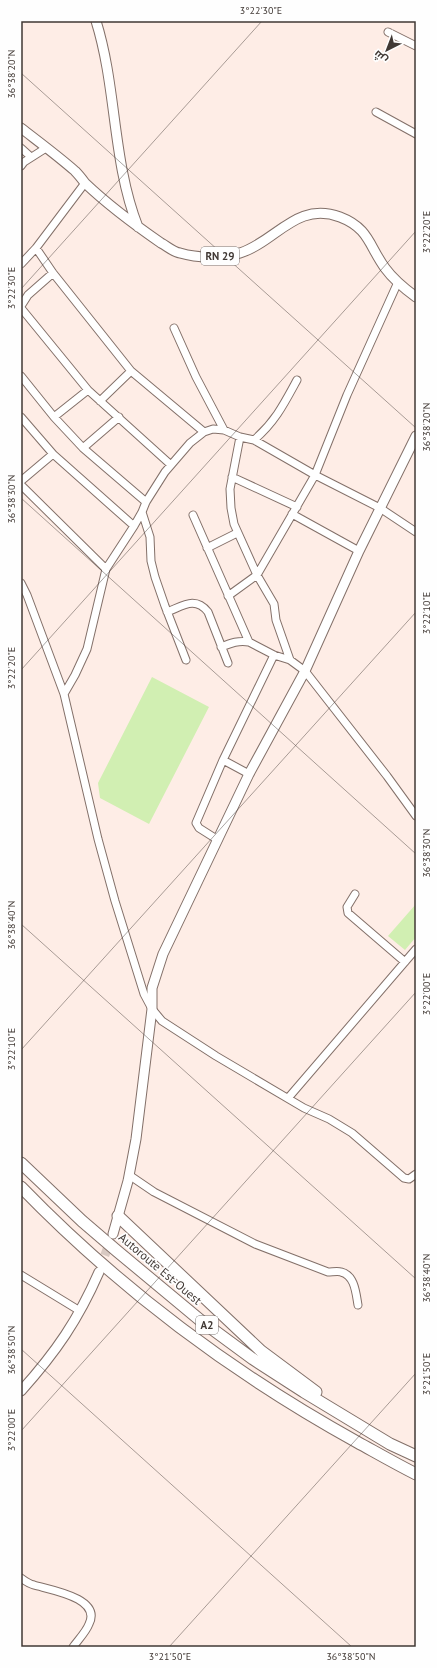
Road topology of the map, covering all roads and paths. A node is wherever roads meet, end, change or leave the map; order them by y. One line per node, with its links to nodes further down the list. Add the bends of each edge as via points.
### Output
1 (96, 21): 12 (main road, via 107,65 120,166)
2 (388, 32): 3 (street)
3 (416, 46)
4 (376, 112): 6 (street)
5 (21, 128): 8 (main road, RN 29 / RN 29)
6 (416, 134)
7 (21, 148): 9 (street)
8 (46, 148): 9 (street); 11 (main road, RN 29 / RN 29)
9 (31, 157): 10 (street)
10 (21, 166)
11 (85, 182): 12 (main road, RN 29 / RN 29); 13 (street)
12 (139, 228): 16 (main road, RN 29 / RN 29, via 178,253 207,258 239,254 265,241 290,223 309,214 321,213 339,217 359,228)
13 (36, 248): 14 (street); 15 (street)
14 (21, 264)
15 (53, 273): 18 (street, via 28,295); 20 (street)
16 (398, 282): 17 (main road, RN 29 / RN 29); 36 (street, via 347,395)
17 (416, 297)
18 (21, 307): 23 (street)
19 (174, 328): 28 (street)
20 (132, 371): 24 (street); 29 (street)
21 (21, 376): 26 (street)
22 (297, 380): 32 (street, via 281,410 268,428)
23 (88, 390): 24 (street); 26 (street)
24 (100, 401): 27 (street)
25 (21, 417): 34 (street)
26 (54, 417): 33 (street)
27 (119, 417): 33 (street); 35 (street)
28 (224, 430): 29 (street, via 213,429); 31 (street)
29 (204, 432): 35 (street, via 190,443)
30 (416, 436): 42 (main road)
31 (240, 437): 32 (street); 37 (street)
32 (254, 440): 36 (street)
33 (84, 448): 40 (street)
34 (53, 454): 38 (street); 46 (street)
35 (171, 465): 40 (street)
36 (315, 475): 41 (street); 42 (street)
37 (232, 477): 41 (street); 48 (street, via 231,508)
38 (21, 481)
39 (21, 484): 51 (street)
40 (146, 502): 43 (street)
41 (297, 507): 44 (street)
42 (380, 508): 47 (street); 50 (main road)
43 (142, 512): 46 (street); 55 (street, via 150,537 151,561)
44 (292, 514): 50 (street); 52 (street)
45 (193, 515): 49 (street)
46 (134, 526): 51 (street)
47 (416, 532)
48 (237, 533): 49 (street); 52 (street)
49 (208, 548): 54 (street)
50 (359, 551): 62 (main road)
51 (106, 569): 63 (street, via 87,649 76,675)
52 (257, 575): 54 (street); 60 (street, via 274,604 276,620)
53 (21, 584): 63 (street)
54 (228, 596): 56 (street)
55 (167, 612): 57 (street, via 188,604 197,603 202,606 208,612); 59 (street)
56 (249, 642): 57 (street, via 237,641); 58 (street)
57 (221, 647): 61 (street)
58 (274, 655): 60 (street); 64 (street)
59 (186, 660)
60 (290, 660): 62 (street)
61 (228, 663)
62 (305, 671): 65 (main road); 66 (street)
63 (64, 694): 71 (street, via 115,901 144,994)
64 (223, 760): 65 (street); 67 (street, via 196,823 199,828)
65 (249, 774): 67 (main road)
66 (416, 816)
67 (218, 840): 71 (main road, via 163,954 152,988)
68 (355, 894): 70 (street, via 347,907 348,913)
69 (416, 949): 70 (street)
70 (405, 962): 72 (street)
71 (152, 1010): 72 (street, via 162,1021 216,1056); 75 (main road)
72 (289, 1098): 74 (street, via 352,1133 404,1178 409,1179)
73 (21, 1163): 84 (highway, Autoroute Est-Ouest / A2, via 82,1221 200,1320 253,1359)
74 (416, 1174)
75 (129, 1175): 77 (main road); 81 (street, via 154,1192 255,1244 328,1272 341,1271 348,1275 354,1286)
76 (21, 1186): 86 (highway, A2, via 97,1260 198,1340 281,1398)
77 (118, 1216): 78 (main road); 84 (highway, via 261,1351)
78 (112, 1234)
79 (99, 1272): 82 (main road)
80 (21, 1275): 82 (street)
81 (358, 1305)
82 (80, 1311): 83 (main road, via 56,1350)
83 (21, 1391)
84 (361, 1426): 85 (highway, Autoroute Est-Ouest / A2)
85 (416, 1456)
86 (416, 1474)
87 (21, 1578): 88 (street, via 30,1584 73,1597 89,1606 89,1625)
88 (73, 1647)

